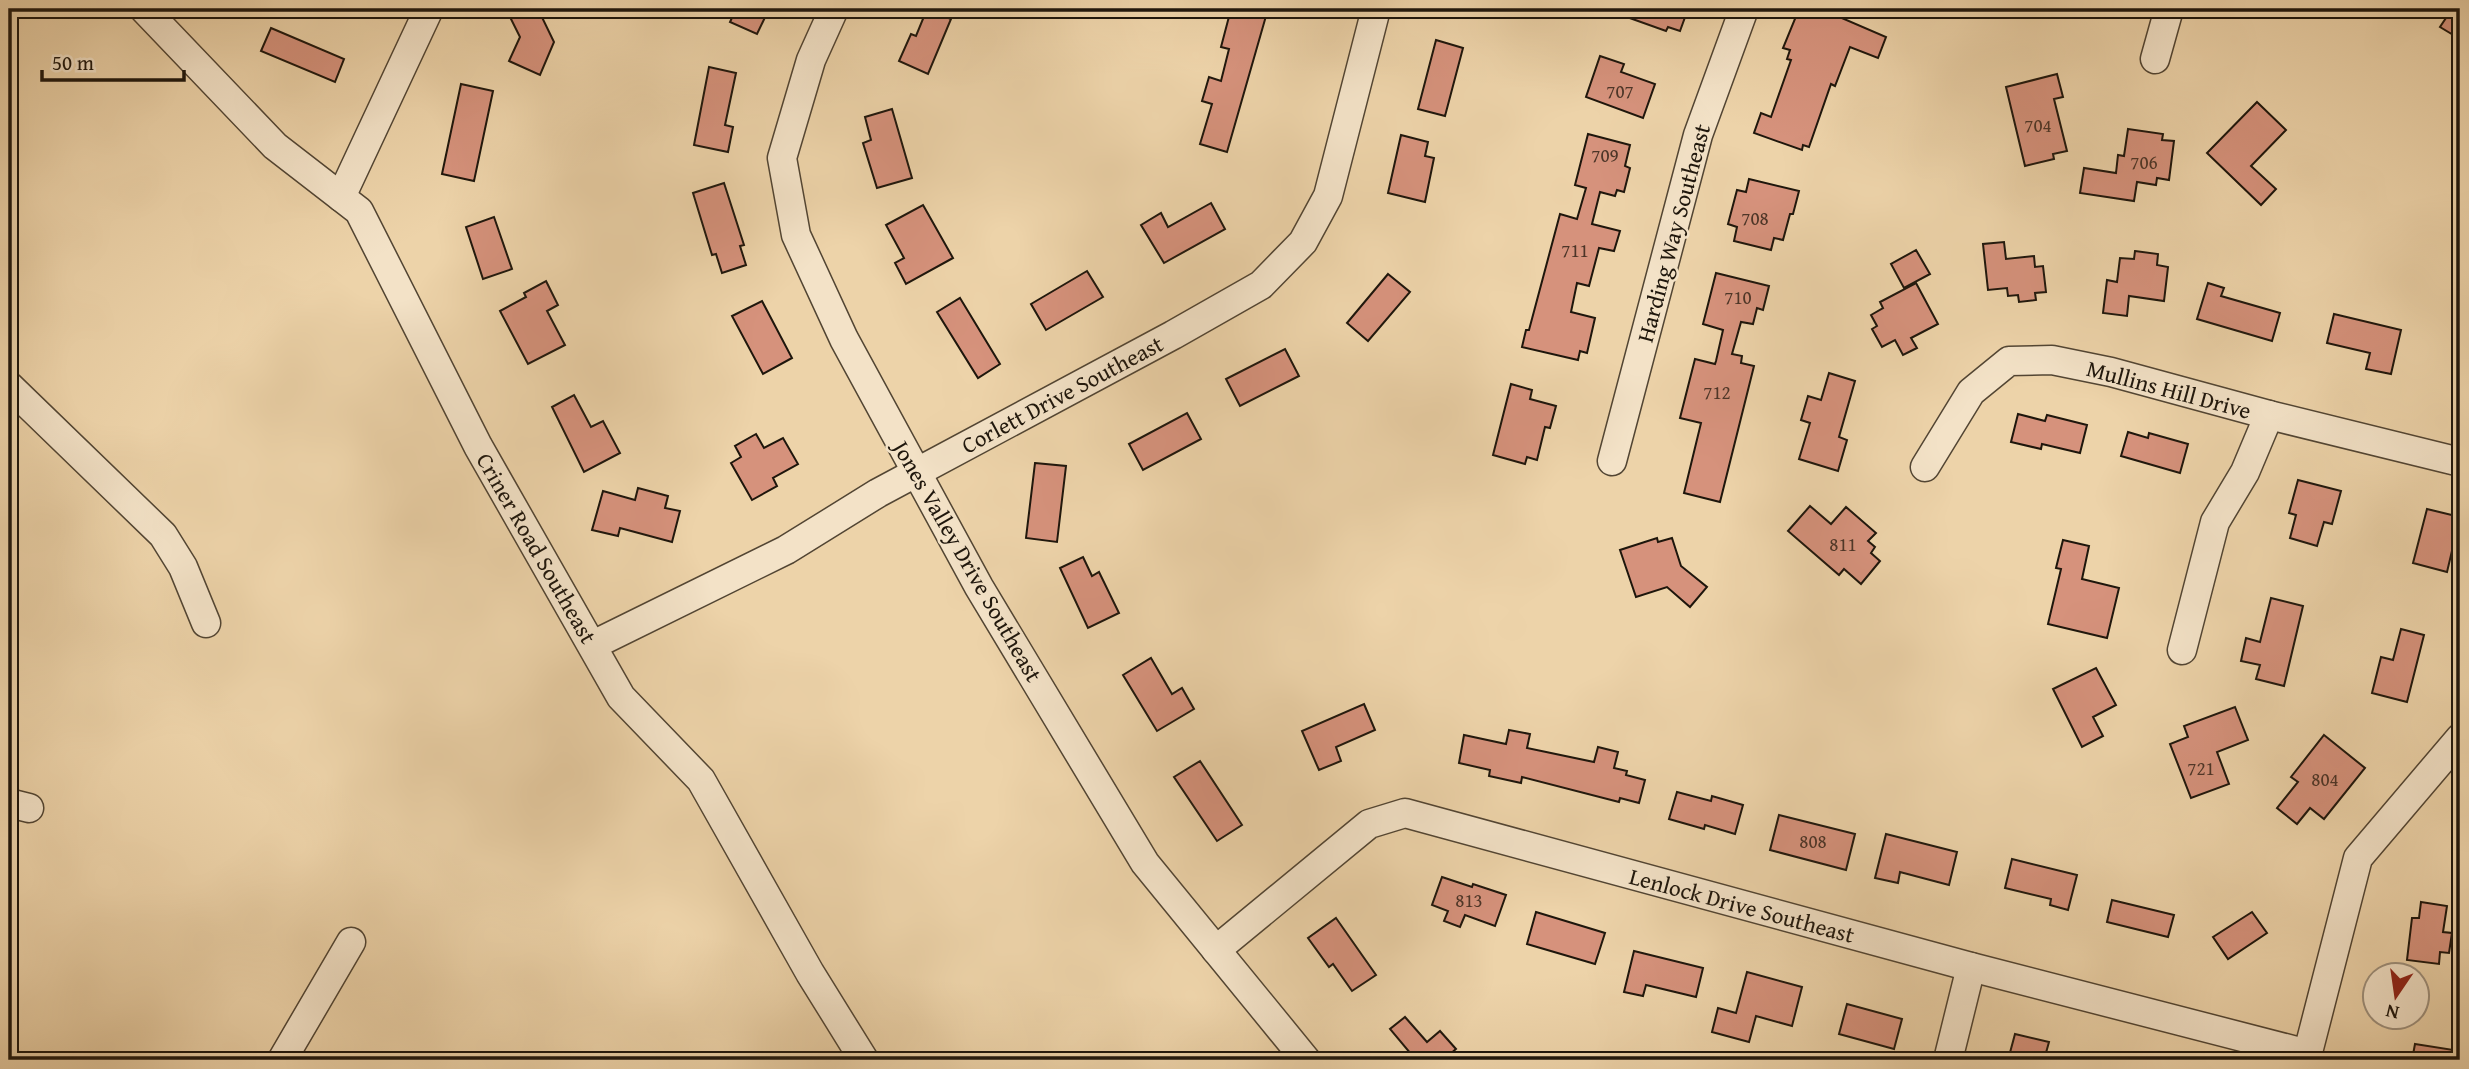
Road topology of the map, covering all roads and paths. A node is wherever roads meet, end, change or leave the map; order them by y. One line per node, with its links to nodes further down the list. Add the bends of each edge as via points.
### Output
1 (144, 9): 8 (street, Criner Road Southeast, via 275,146)
2 (429, 9): 8 (street)
3 (834, 9): 14 (street, Jones Valley Drive Southeast, via 811,60 782,158 796,235 844,339)
4 (1376, 9): 14 (street, Corlett Drive Southeast, via 1328,196 1303,242 1261,285)
5 (1744, 9): 11 (street, Harding Way Southeast, via 1698,135)
6 (2169, 9): 7 (street)
7 (2155, 60)
8 (341, 197): 16 (street, Criner Road Southeast, via 359,211 478,446)
9 (9, 386): 15 (street, via 163,535 183,567)
10 (2269, 415): 12 (street, Mullins Hill Drive); 13 (street, Mullins Hill Drive, via 2052,360 2009,361 1971,393); 17 (street, via 2245,472 2215,522)
11 (1612, 461)
12 (2460, 462)
13 (1925, 467)
14 (916, 472): 16 (street, Corlett Drive Southeast, via 786,550); 20 (street, Jones Valley Drive Southeast, via 979,587 1145,863)
15 (206, 623)
16 (593, 645): 24 (street, Criner Road Southeast, via 621,697 701,779 810,974)
17 (2182, 650)
18 (2460, 738): 22 (street, via 2358,858)
19 (351, 942): 23 (street)
20 (1216, 950): 21 (street, Lenlock Drive Southeast, via 1369,824 1405,813); 25 (street, Jones Valley Drive Southeast)
21 (1971, 967): 22 (street, Lenlock Drive Southeast); 26 (street)
22 (2307, 1057)
23 (282, 1060)
24 (864, 1060)
25 (1306, 1060)
26 (1948, 1060)

